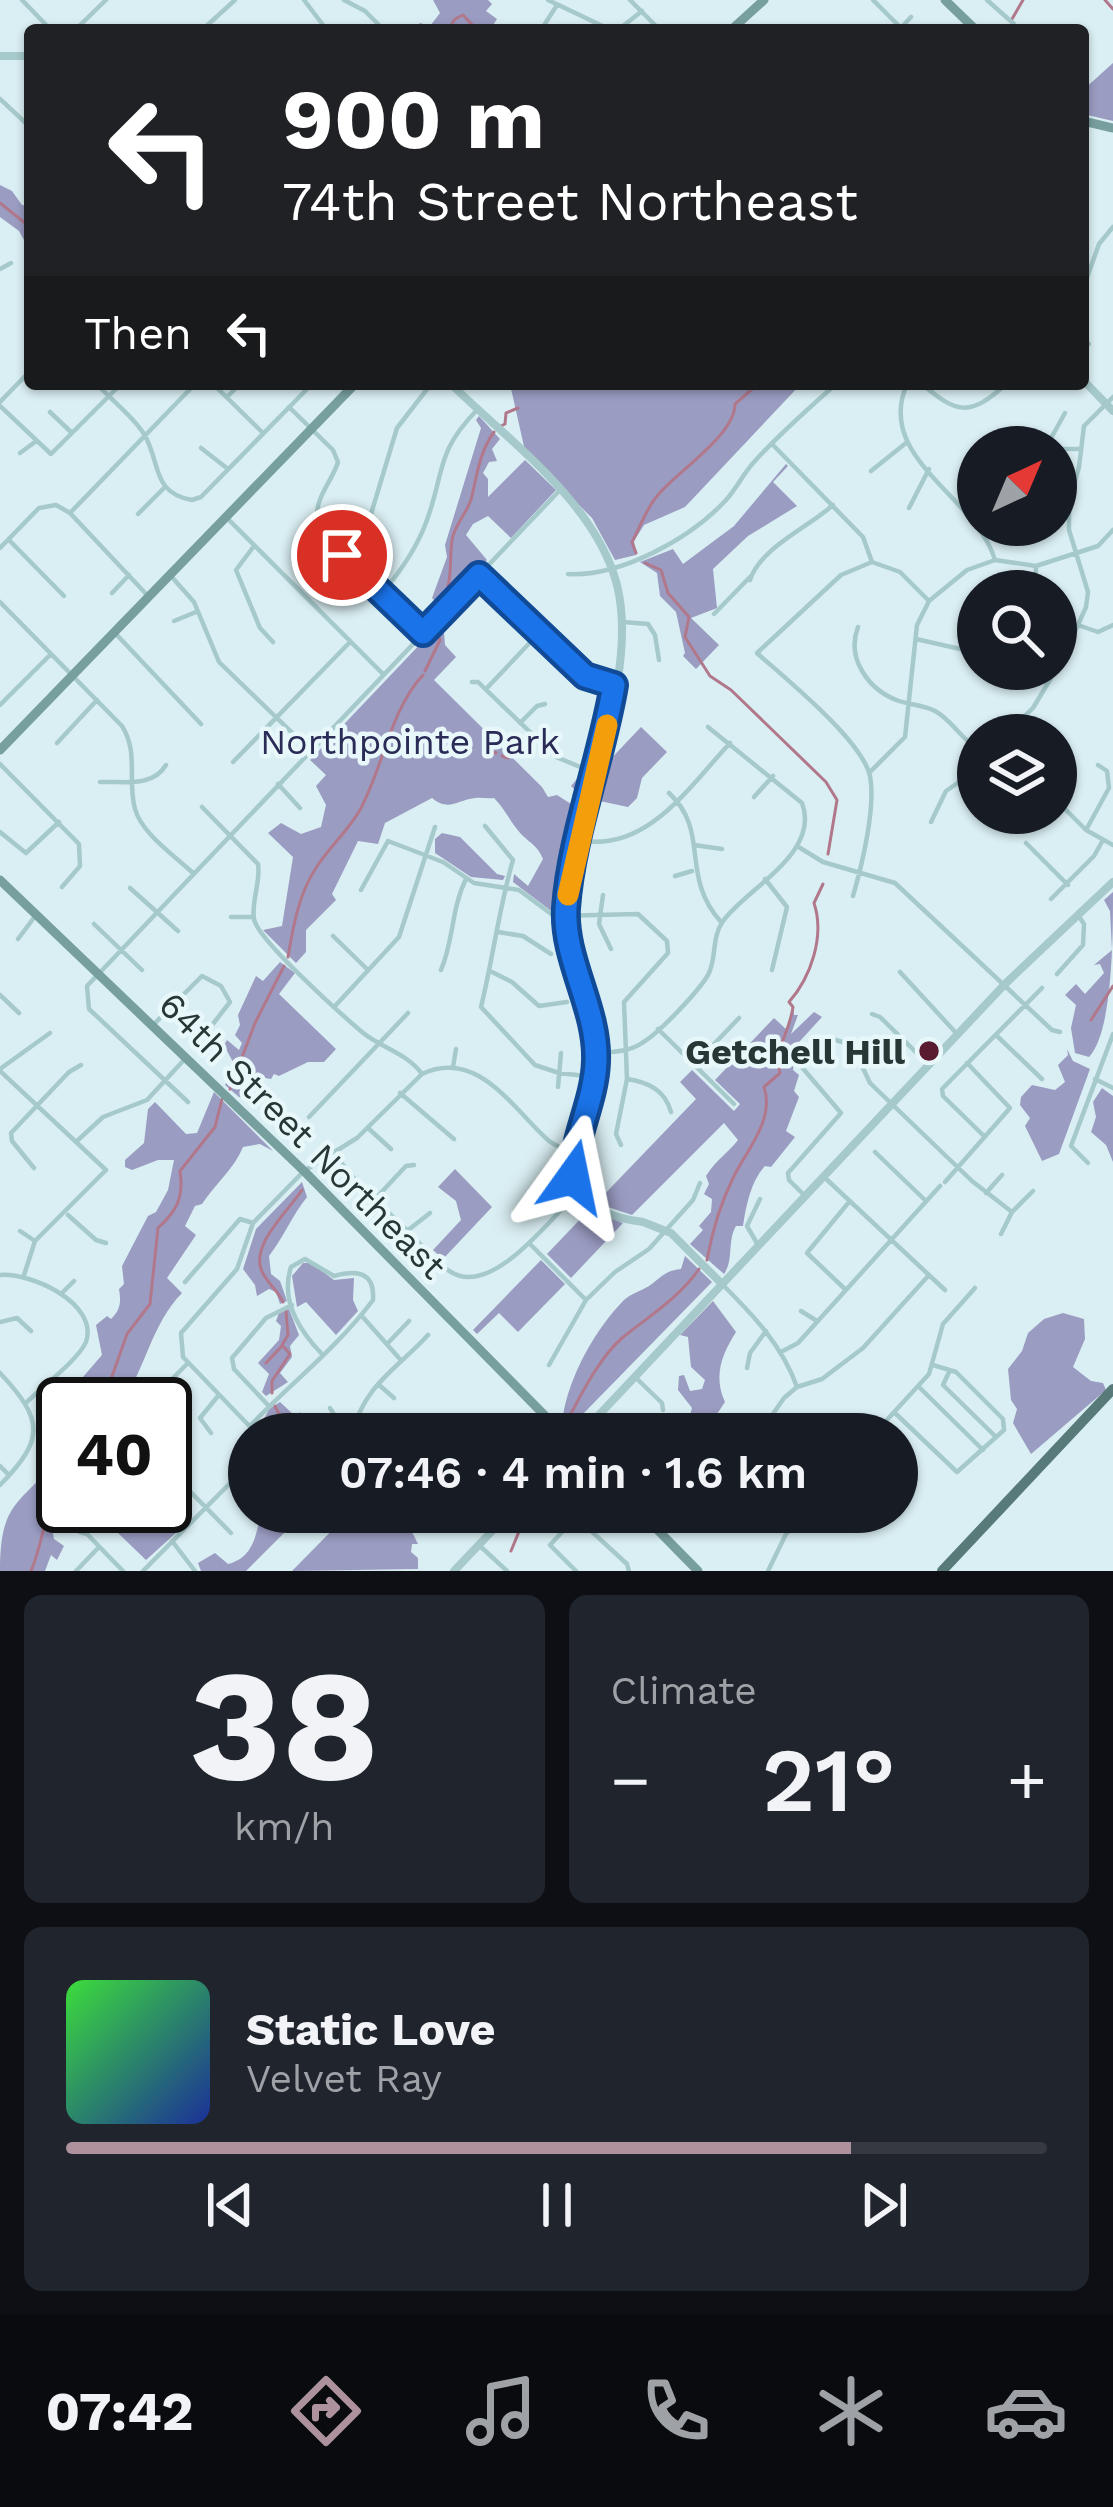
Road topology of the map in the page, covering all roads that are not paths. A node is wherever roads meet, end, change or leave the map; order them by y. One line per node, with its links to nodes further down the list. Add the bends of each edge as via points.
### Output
1 (22, 0): 15 (street)
2 (106, 0): 16 (street)
3 (235, 0): 17 (street)
4 (304, 0): 18 (street)
5 (344, 0): 19 (street)
6 (548, 0): 12 (street)
7 (630, 0): 13 (street)
8 (764, 0): 24 (main road)
9 (873, 0): 25 (street)
10 (946, 0): 27 (main road)
11 (991, 2): 28 (street)
12 (557, 4): 20 (street); 21 (street)
13 (643, 11): 22 (street); 23 (street)
14 (911, 17): 26 (street)
15 (45, 24)
16 (81, 24)
17 (209, 24)
18 (322, 24)
19 (378, 24)
20 (545, 24)
21 (601, 24)
22 (623, 24)
23 (655, 24)
24 (741, 24)
25 (897, 24)
26 (906, 24)
27 (970, 24)
28 (1014, 24)
29 (0, 99): 30 (street)
30 (24, 121)
31 (1113, 227): 32 (street)
32 (1089, 260)
33 (11, 262): 34 (street)
34 (0, 269)
35 (24, 378): 51 (street)
36 (102, 390): 49 (street)
37 (115, 390): 49 (street)
38 (189, 390): 61 (street)
39 (219, 390): 50 (street)
40 (234, 390): 50 (street)
41 (306, 390): 53 (street)
42 (349, 390): 58 (main road)
43 (426, 390): 85 (street, via 397,428 371,514)
44 (457, 390): 54 (street)
45 (830, 390): 64 (street)
46 (905, 390): 63 (street, via 898,411)
47 (930, 390): 48 (street, via 967,409)
48 (999, 390)
49 (108, 397): 60 (street); 61 (street)
50 (227, 398): 59 (street)
51 (0, 404): 62 (street)
52 (1110, 404): 66 (street, via 1084,426)
53 (289, 407): 58 (street); 59 (street)
54 (477, 410): 72 (street); 97 (street, via 449,440 418,542)
55 (50, 412): 60 (street)
56 (1065, 413): 57 (street)
57 (1058, 426)
58 (311, 429): 78 (main road); 85 (street, via 338,462 317,513)
59 (263, 433): 68 (street)
60 (73, 435): 62 (street, via 51,454)
61 (145, 435): 71 (street); 76 (street)
62 (35, 442): 67 (street)
63 (906, 443): 69 (street); 70 (street)
64 (772, 444): 74 (street); 89 (street, via 686,535)
65 (201, 448): 68 (street)
66 (1078, 449): 84 (street, via 1065,501)
67 (20, 453)
68 (228, 469): 71 (street, via 192,500)
69 (929, 469): 73 (street); 75 (street)
70 (871, 471)
71 (164, 488): 77 (street)
72 (560, 490): 89 (street, via 591,525); 95 (street)
73 (957, 503)
74 (833, 505): 87 (street, via 868,544); 103 (street, via 770,554)
75 (909, 508)
76 (70, 513): 80 (street, via 44,505); 93 (street)
77 (138, 514)
78 (226, 517): 81 (street); 94 (main road)
79 (1113, 530): 84 (street)
80 (9, 540): 83 (street); 98 (street)
81 (254, 546): 113 (street, via 236,570); 114 (street)
82 (989, 546): 86 (street)
83 (0, 548)
84 (1079, 554): 88 (street); 106 (street, via 1088,592)
85 (342, 555): 90 (street); 97 (street)
86 (995, 560): 88 (street); 101 (street, via 957,576)
87 (872, 562): 101 (street, via 900,572); 142 (street, via 841,575 757,653 822,712)
88 (1036, 566): 91 (street)
89 (612, 567): 92 (street); 105 (street)
90 (328, 570)
91 (1036, 570)
92 (568, 574)
93 (129, 575): 96 (street); 99 (street)
94 (170, 575): 99 (main road); 102 (street)
95 (479, 575): 109 (street); 111 (street)
96 (112, 593)
97 (382, 593): 111 (street)
98 (64, 596)
99 (149, 597): 110 (main road)
100 (0, 602): 116 (street)
101 (929, 602): 112 (street)
102 (198, 612): 104 (street); 129 (street, via 219,662)
103 (714, 614)
104 (174, 621)
105 (622, 622): 117 (street, via 648,624); 121 (street)
106 (1078, 625): 107 (street, via 1098,632)
107 (1113, 625)
108 (858, 628): 125 (street, via 855,662)
109 (541, 632): 121 (street, via 585,676); 122 (street)
110 (115, 633): 119 (main road); 131 (street)
111 (423, 633): 118 (street)
112 (916, 639): 115 (street); 125 (street)
113 (273, 642)
114 (350, 642): 118 (street); 129 (street)
115 (957, 646)
116 (51, 654): 119 (street); 126 (street)
117 (659, 660)
118 (384, 674): 137 (street)
119 (73, 676): 123 (street); 136 (main road)
120 (472, 682): 122 (street)
121 (614, 685): 143 (street)
122 (486, 689): 130 (street)
123 (97, 700): 134 (street); 145 (street, via 130,738)
124 (545, 704): 130 (street)
125 (908, 704): 133 (street, via 939,713); 142 (street, via 905,737)
126 (0, 706)
127 (1018, 709): 128 (street)
128 (1024, 714)
129 (276, 717): 137 (street); 138 (street)
130 (520, 723): 143 (street, via 562,762)
131 (201, 724)
132 (707, 727): 135 (street)
133 (957, 730)
134 (57, 743)
135 (730, 743): 144 (street); 151 (street)
136 (0, 750)
137 (310, 751): 148 (street)
138 (233, 762)
139 (0, 764): 154 (street)
140 (1099, 764): 159 (street, via 1109,788)
141 (166, 765): 145 (street, via 154,780)
142 (869, 772): 171 (street)
143 (596, 774): 162 (street)
144 (772, 776): 150 (street); 167 (street, via 802,803)
145 (134, 781): 146 (street); 172 (street, via 141,821)
146 (100, 782)
147 (957, 782): 156 (street, via 944,789)
148 (278, 784): 153 (street); 161 (street)
149 (669, 793): 151 (street)
150 (754, 797)
151 (677, 800): 162 (street, via 616,842); 165 (street)
152 (202, 808): 161 (street)
153 (300, 808)
154 (59, 821): 160 (street, via 26,853); 180 (street, via 81,853)
155 (1077, 821): 159 (street)
156 (931, 822)
157 (485, 826): 179 (street, via 513,860)
158 (435, 827): 169 (street)
159 (1086, 830): 163 (street)
160 (0, 832)
161 (230, 834): 172 (street); 192 (street, via 258,864)
162 (578, 840): 190 (street)
163 (1102, 840): 166 (street); 178 (street)
164 (1026, 843): 178 (street)
165 (694, 845): 168 (street); 170 (street)
166 (1113, 845)
167 (797, 846): 171 (street); 175 (street)
168 (722, 849)
169 (427, 855): 174 (street); 182 (street, via 388,841); 205 (street, via 399,937)
170 (694, 871): 173 (street); 193 (street)
171 (860, 871): 184 (street); 210 (street, via 906,891)
172 (193, 873): 186 (street)
173 (675, 876)
174 (466, 879): 179 (street); 203 (street)
175 (765, 879): 193 (street); 204 (street, via 787,908)
176 (0, 880): 187 (main road, 64th Street Northeast)
177 (1113, 882): 189 (street)
178 (1067, 885): 185 (street)
179 (505, 886): 190 (street); 196 (street)
180 (62, 887)
181 (130, 888): 186 (street)
182 (361, 890)
183 (603, 895): 188 (street)
184 (854, 896)
185 (1051, 899)
186 (156, 912): 195 (street); 199 (street)
187 (37, 914): 198 (street); 208 (main road, 64th Street Northeast)
188 (599, 914): 190 (street); 200 (street); 230 (street, via 632,912 669,950 624,1001)
189 (1078, 915): 209 (street, via 1083,945); 210 (street)
190 (566, 916): 232 (street)
191 (231, 917): 192 (street)
192 (253, 917): 215 (street, via 267,944)
193 (722, 922): 222 (street, via 708,974)
194 (94, 925): 199 (street)
195 (178, 932)
196 (498, 932): 201 (street); 206 (street)
197 (333, 936): 205 (street)
198 (18, 939)
199 (120, 949): 202 (street); 208 (street)
200 (611, 949)
201 (551, 954)
202 (142, 970)
203 (440, 970)
204 (772, 970)
205 (368, 971): 215 (street)
206 (491, 972): 213 (street, via 539,1006); 240 (street, via 481,1007 536,1065)
207 (900, 972): 225 (street)
208 (97, 973): 220 (main road, 64th Street Northeast); 246 (street, via 86,992 89,1009)
209 (1057, 974)
210 (1004, 984): 214 (street); 225 (street)
211 (1042, 988): 214 (street)
212 (0, 995): 216 (street)
213 (567, 1002)
214 (1026, 1005): 223 (street); 227 (street)
215 (335, 1006): 228 (street)
216 (19, 1013)
217 (408, 1013): 228 (street)
218 (872, 1014): 235 (street)
219 (739, 1018): 237 (street)
220 (153, 1025): 221 (street, via 202,976 226,992 229,1006); 233 (main road, 64th Street Northeast)
221 (209, 1029)
222 (658, 1030): 230 (street); 237 (street)
223 (1060, 1032)
224 (50, 1033): 239 (street)
225 (957, 1034): 235 (street)
226 (1113, 1034): 245 (street)
227 (997, 1036): 234 (street); 244 (street)
228 (379, 1043): 241 (street); 255 (street)
229 (456, 1048): 238 (street)
230 (628, 1049): 232 (street); 243 (street)
231 (561, 1053): 240 (street)
232 (597, 1053): 242 (street)
233 (187, 1057): 246 (street); 269 (main road, 64th Street Northeast)
234 (967, 1063): 257 (street, via 1010,1108); 257 (street, via 941,1092)
235 (928, 1064): 251 (street)
236 (81, 1065): 253 (street)
237 (694, 1065): 252 (street)
238 (453, 1067): 241 (street); 263 (street, via 490,1082 553,1144)
239 (0, 1070): 253 (street)
240 (559, 1073): 242 (street); 247 (street)
241 (422, 1074): 249 (street)
242 (596, 1077): 263 (street)
243 (627, 1079): 254 (street, via 651,1084); 260 (street)
244 (1042, 1079)
245 (1095, 1079): 248 (street); 265 (street, via 1071,1146)
246 (165, 1081): 250 (street); 259 (street, via 141,1105 103,1117)
247 (558, 1087)
248 (1113, 1088)
249 (400, 1093): 256 (street); 258 (street)
250 (188, 1102)
251 (891, 1103): 268 (street); 272 (street); 277 (street, via 870,1083 852,1045 829,1038 802,1062 842,1113 788,1176)
252 (734, 1104)
253 (37, 1105): 259 (street); 267 (street, via 10,1138)
254 (671, 1112)
255 (309, 1117)
256 (368, 1128): 261 (street); 262 (street)
257 (985, 1137): 268 (street)
258 (454, 1139)
259 (77, 1141): 283 (street, via 106,1170)
260 (621, 1145)
261 (392, 1149)
262 (333, 1151): 269 (street); 278 (street)
263 (575, 1152): 271 (street, via 594,1160); 275 (street)
264 (875, 1153): 280 (street)
265 (1088, 1162)
266 (414, 1165): 278 (street)
267 (34, 1168)
268 (958, 1168): 276 (street); 280 (street)
269 (304, 1171): 285 (street); 341 (main road, 64th Street Northeast)
270 (1002, 1175): 276 (street)
271 (598, 1176)
272 (823, 1176): 277 (street); 281 (street)
273 (700, 1183): 286 (street)
274 (1033, 1191): 282 (street)
275 (578, 1192): 286 (street, via 607,1213); 293 (street)
276 (986, 1193): 282 (street)
277 (804, 1195): 294 (street)
278 (375, 1199): 288 (street)
279 (760, 1199): 294 (street, via 748,1226)
280 (926, 1201): 290 (street)
281 (850, 1202): 290 (street); 302 (street, via 807,1253)
282 (1012, 1212): 289 (street)
283 (66, 1213): 291 (street); 292 (street)
284 (430, 1214): 288 (street)
285 (253, 1223): 299 (street, via 240,1220); 319 (street, via 237,1269 185,1324 179,1344)
286 (664, 1229): 300 (street); 305 (street)
287 (20, 1231): 291 (street)
288 (407, 1231): 293 (street, via 448,1271 468,1277 507,1263)
289 (1001, 1234)
290 (890, 1240): 297 (street); 302 (street)
291 (34, 1241): 296 (street)
292 (106, 1243)
293 (529, 1243): 305 (street)
294 (758, 1245): 300 (street)
295 (0, 1275): 296 (street)
296 (24, 1275): 304 (street)
297 (929, 1275): 303 (street); 329 (street, via 863,1348)
298 (74, 1281): 304 (street)
299 (185, 1282)
300 (722, 1284): 313 (street); 325 (street)
301 (975, 1288): 320 (street, via 944,1324)
302 (846, 1290): 310 (street)
303 (945, 1290)
304 (61, 1294): 333 (street, via 82,1316 84,1345)
305 (586, 1300): 321 (street)
306 (292, 1305): 308 (street, via 288,1275 305,1258 334,1276 364,1274 374,1295); 317 (street, via 298,1328); 334 (street, via 266,1318 231,1362)
307 (801, 1311): 310 (street)
308 (361, 1315): 315 (street); 317 (street)
309 (409, 1321): 315 (street)
310 (817, 1321): 316 (street)
311 (0, 1322): 312 (street, via 17,1318)
312 (31, 1331)
313 (766, 1331): 316 (street); 322 (street)
314 (428, 1335): 318 (street)
315 (388, 1343): 318 (street)
316 (781, 1352): 329 (street)
317 (322, 1353): 334 (street)
318 (399, 1358): 327 (street)
319 (188, 1363): 326 (street); 331 (street)
320 (932, 1364): 323 (street); 328 (street)
321 (550, 1366)
322 (747, 1368)
323 (950, 1370): 347 (street, via 943,1385); 347 (street, via 1003,1419)
324 (0, 1373): 333 (street)
325 (634, 1376): 336 (street); 342 (street)
326 (174, 1377)
327 (378, 1384): 332 (street); 340 (street)
328 (920, 1387): 344 (street); 348 (street)
329 (797, 1388): 343 (street)
330 (1113, 1389): 375 (main road)
331 (219, 1394): 337 (street); 345 (street, via 200,1418)
332 (394, 1398)
333 (26, 1403): 350 (street, via 34,1433)
334 (267, 1404): 338 (street)
335 (330, 1408): 339 (street)
336 (663, 1410)
337 (237, 1413)
338 (260, 1413)
339 (335, 1413)
340 (357, 1413)
341 (542, 1413)
342 (600, 1413)
343 (773, 1413)
344 (895, 1413)
345 (211, 1433)
346 (918, 1435): 348 (street, via 958,1472)
347 (996, 1437): 348 (street)
348 (983, 1450)
349 (0, 1466): 350 (street)
350 (9, 1475): 351 (street)
351 (0, 1485)
352 (228, 1485): 354 (street)
353 (192, 1494): 354 (street)
354 (206, 1508): 355 (street); 362 (street)
355 (228, 1530)
356 (81, 1533): 364 (street)
357 (490, 1533): 363 (street)
358 (558, 1533): 372 (street, via 550,1548)
359 (592, 1533): 365 (street)
360 (661, 1533): 373 (main road)
361 (787, 1533): 374 (street)
362 (172, 1541): 368 (street); 369 (street)
363 (479, 1545): 370 (street); 371 (street)
364 (99, 1547): 366 (street); 367 (street)
365 (629, 1570)
366 (76, 1571)
367 (123, 1571)
368 (142, 1571)
369 (195, 1571)
370 (454, 1571)
371 (506, 1571)
372 (576, 1571)
373 (698, 1571)
374 (768, 1571)
375 (942, 1571)

